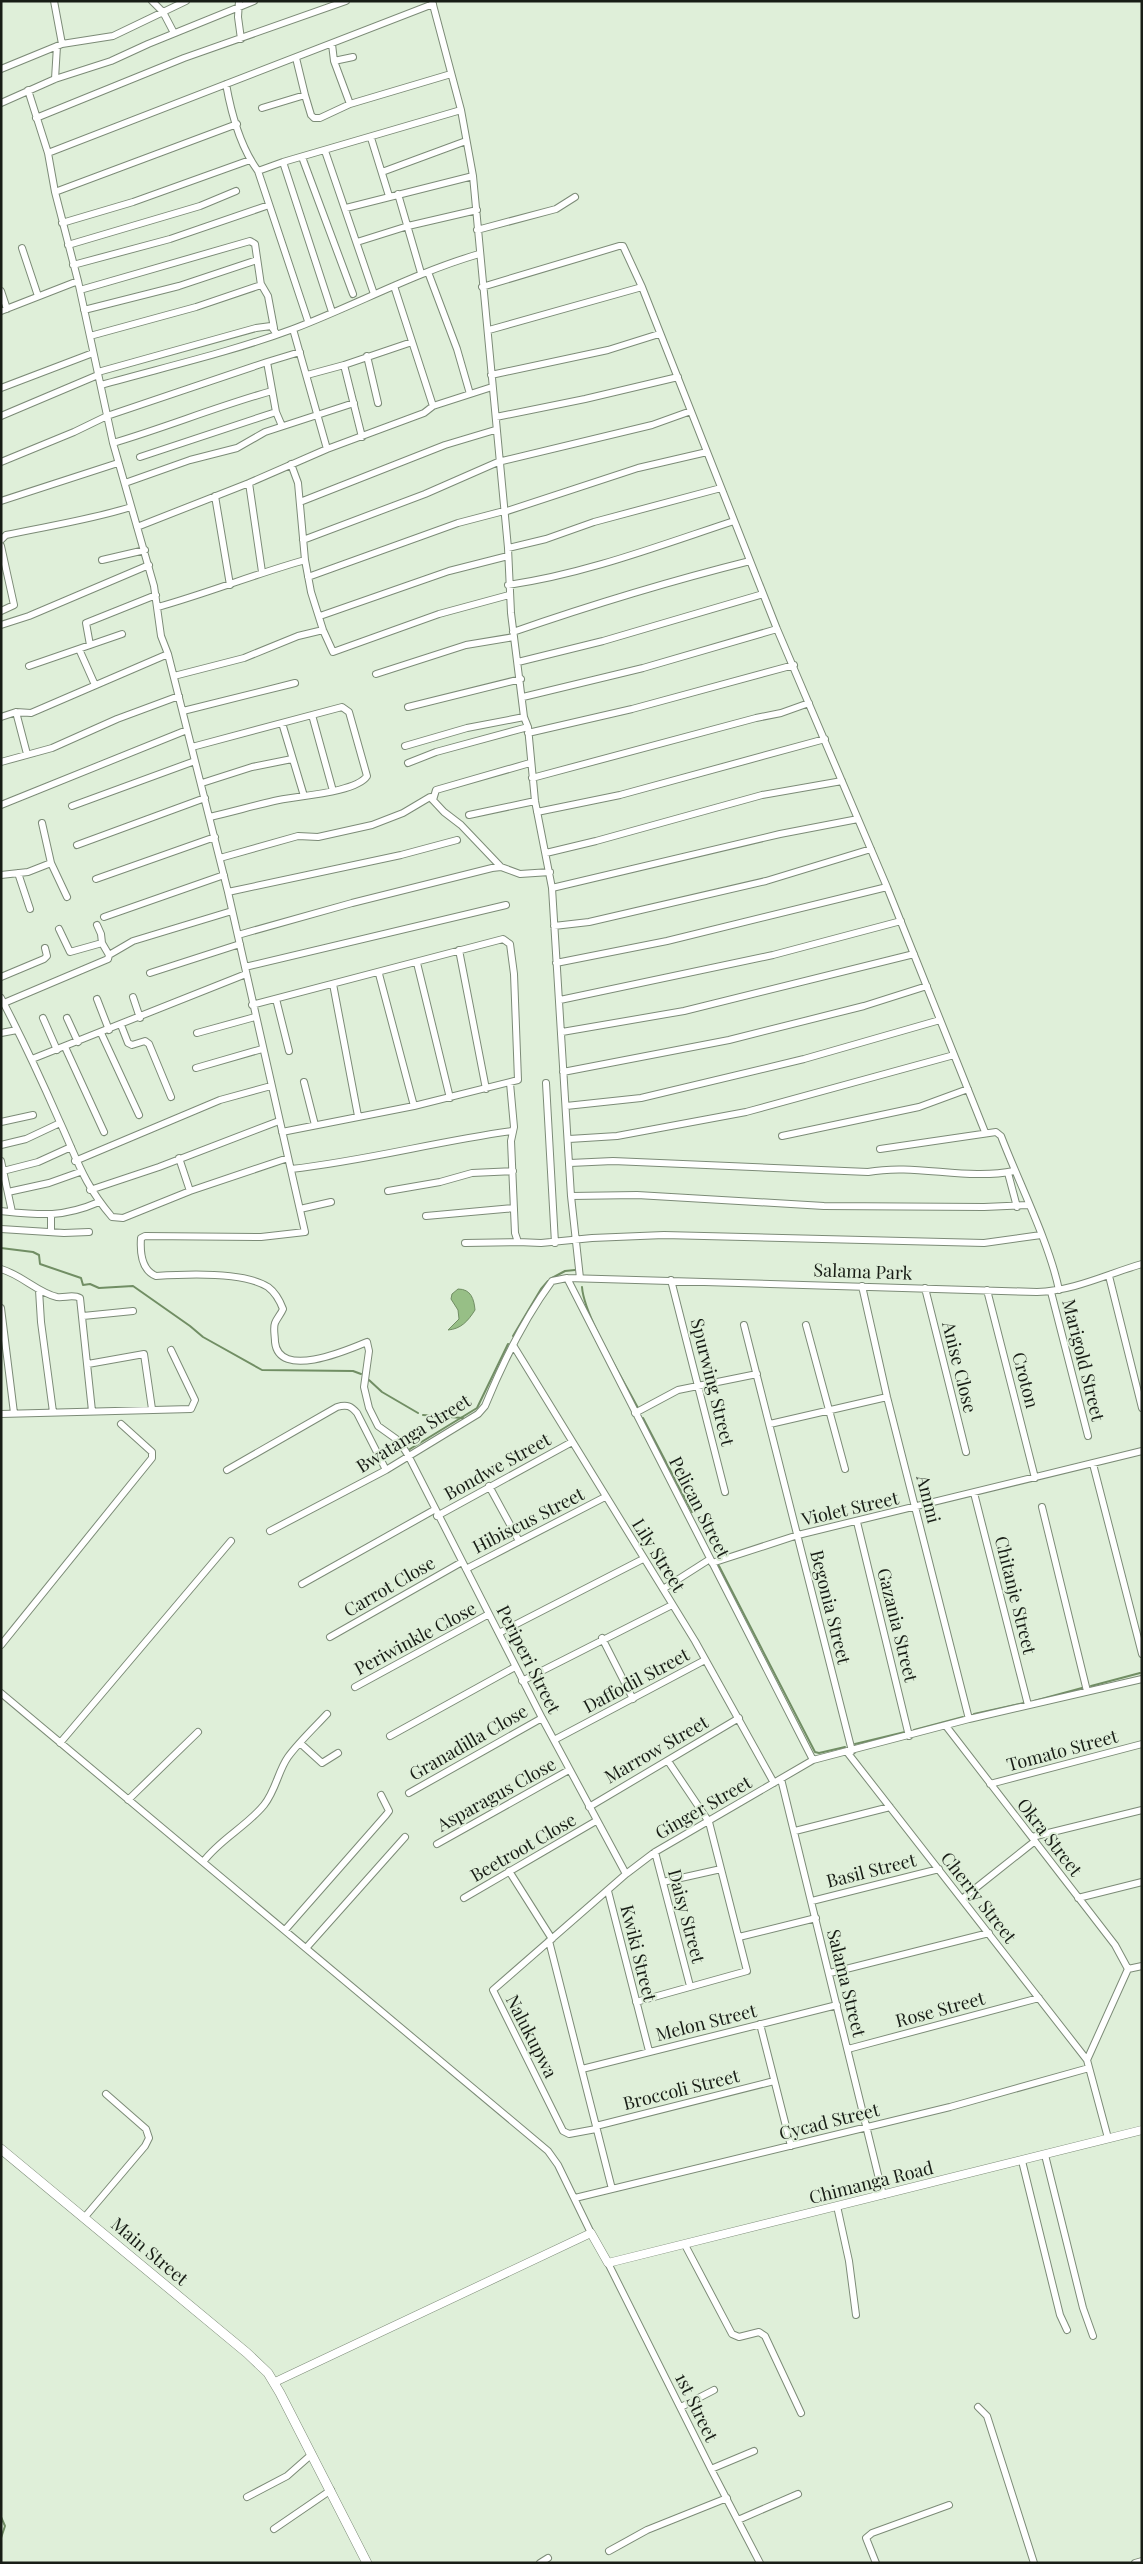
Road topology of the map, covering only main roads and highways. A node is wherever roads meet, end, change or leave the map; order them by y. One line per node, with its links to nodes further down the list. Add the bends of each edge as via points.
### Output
1 (1, 2149): 2 (main road, Main Street, via 247,2353 275,2382)
2 (367, 2563)

